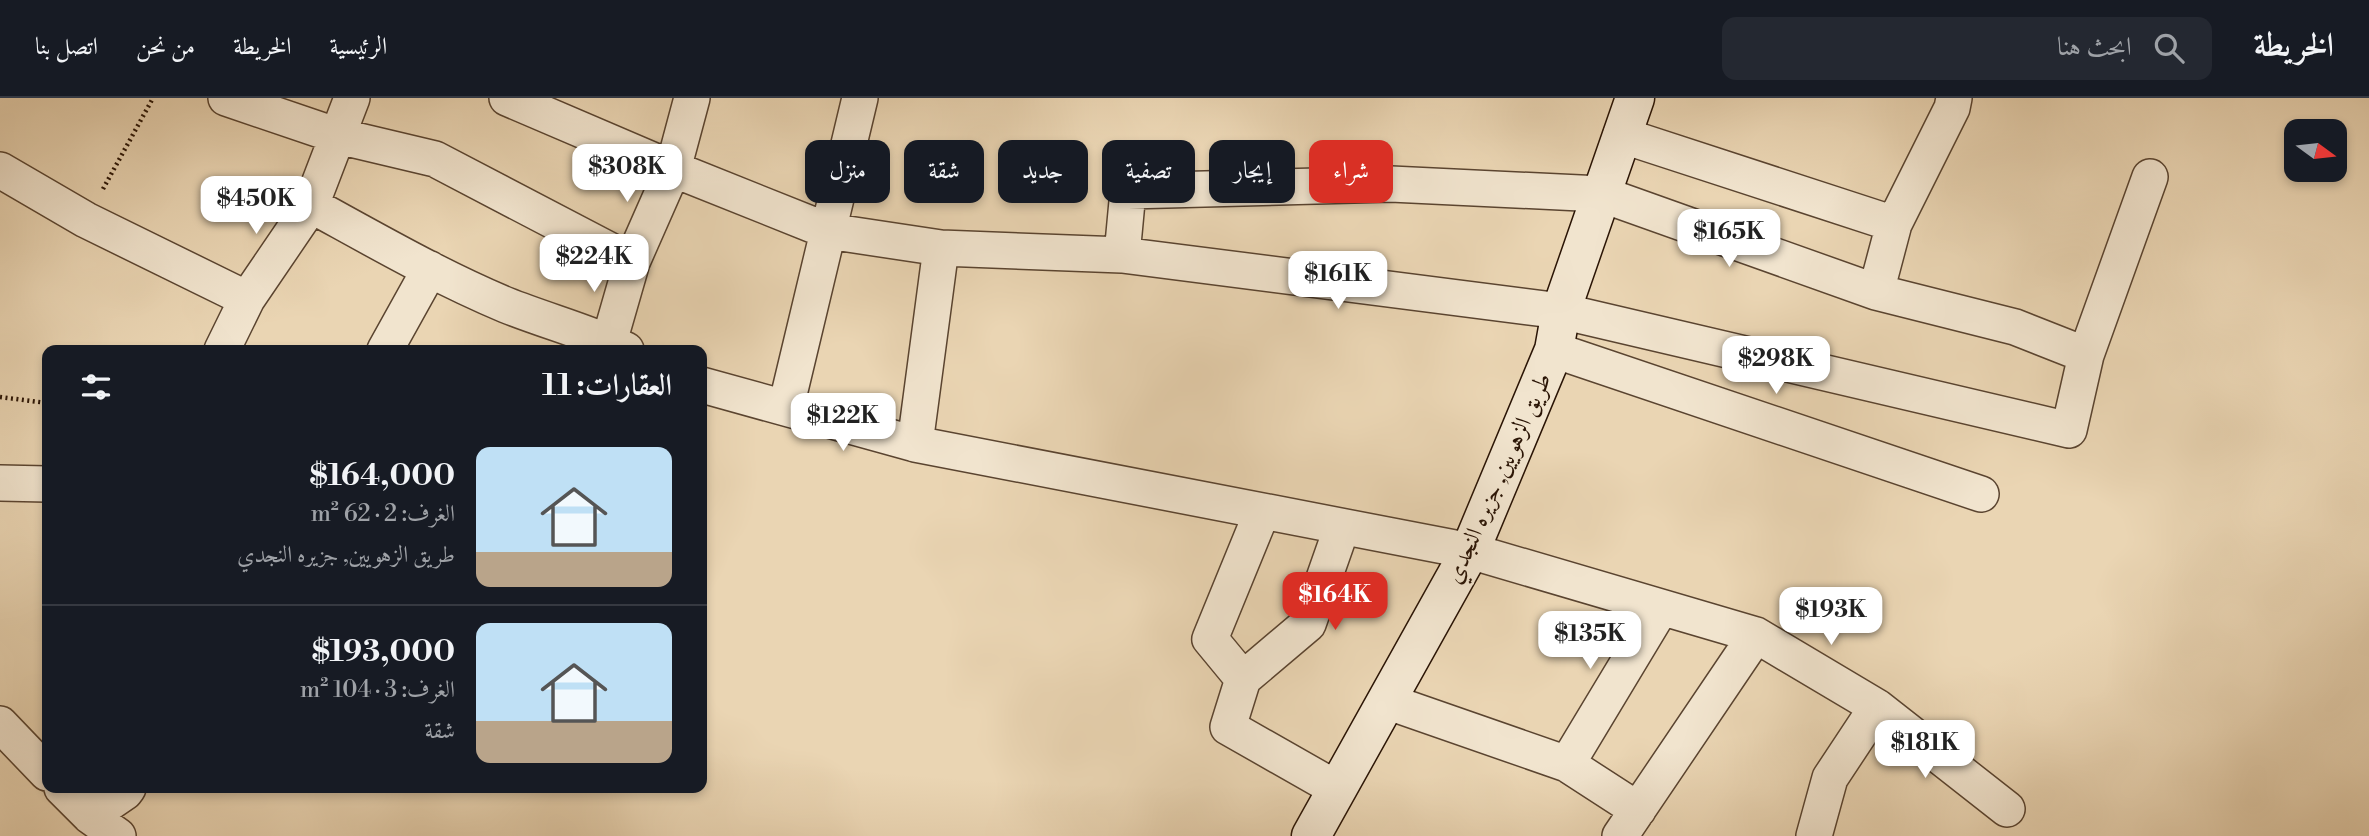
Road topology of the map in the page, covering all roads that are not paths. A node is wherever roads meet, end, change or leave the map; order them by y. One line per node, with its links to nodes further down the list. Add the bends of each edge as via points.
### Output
1 (226, 98): 9 (street)
2 (352, 98): 9 (street)
3 (507, 98): 10 (street)
4 (692, 98): 10 (street)
5 (860, 98): 16 (street)
6 (1635, 98): 8 (street, طريق الزهويين, جزيره النجدي)
7 (1954, 98): 15 (street)
8 (1621, 135): 13 (street, طريق الزهويين, جزيره النجدي); 15 (street)
9 (338, 136): 14 (street); 19 (street, via 435,159)
10 (673, 169): 16 (street); 19 (street)
11 (0, 170): 22 (street, via 86,220)
12 (2150, 177): 29 (street)
13 (1601, 194): 18 (street, via 1391,184 1128,191); 21 (street); 23 (street, طريق الزهويين, جزيره النجدي)
14 (311, 205): 20 (street); 22 (street)
15 (1894, 224): 21 (street)
16 (828, 231): 17 (street); 31 (street)
17 (941, 248): 18 (street); 32 (street)
18 (1122, 255): 23 (street)
19 (632, 262): 27 (street)
20 (430, 269): 25 (street); 26 (street, via 506,305)
21 (1876, 292): 29 (street, via 2015,327)
22 (247, 299): 24 (street)
23 (1561, 311): 28 (street, طريق الزهويين, جزيره النجدي); 29 (street, via 2069,430)
24 (224, 345)
25 (388, 345)
26 (614, 345)
27 (617, 345)
28 (1554, 350): 35 (street); 38 (street, طريق الزهويين, جزيره النجدي)
29 (2086, 355)
30 (707, 386): 31 (street)
31 (786, 407): 32 (street)
32 (915, 444): 36 (street)
33 (0, 483): 34 (street)
34 (42, 484)
35 (1981, 494)
36 (1262, 512): 37 (street); 41 (street, via 1210,639)
37 (1342, 527): 38 (street); 41 (street, via 1308,624)
38 (1470, 551): 39 (street); 42 (street, طريق الزهويين, جزيره النجدي)
39 (1661, 608): 40 (street); 45 (street)
40 (1756, 635): 43 (street); 52 (street)
41 (1243, 679): 47 (street, via 1228,727)
42 (1386, 701): 45 (street); 47 (street, طريق الزهويين, جزيره النجدي)
43 (1877, 707): 50 (street); 55 (street, via 1830,778)
44 (0, 724): 46 (street)
45 (1567, 764): 52 (street)
46 (42, 768)
47 (1337, 789): 54 (street, طريق الزهويين, جزيره النجدي)
48 (67, 793): 51 (street)
49 (124, 793): 51 (street)
50 (2007, 809)
51 (90, 816): 53 (street)
52 (1629, 823)
53 (118, 836)
54 (1311, 836)
55 (1814, 836)

